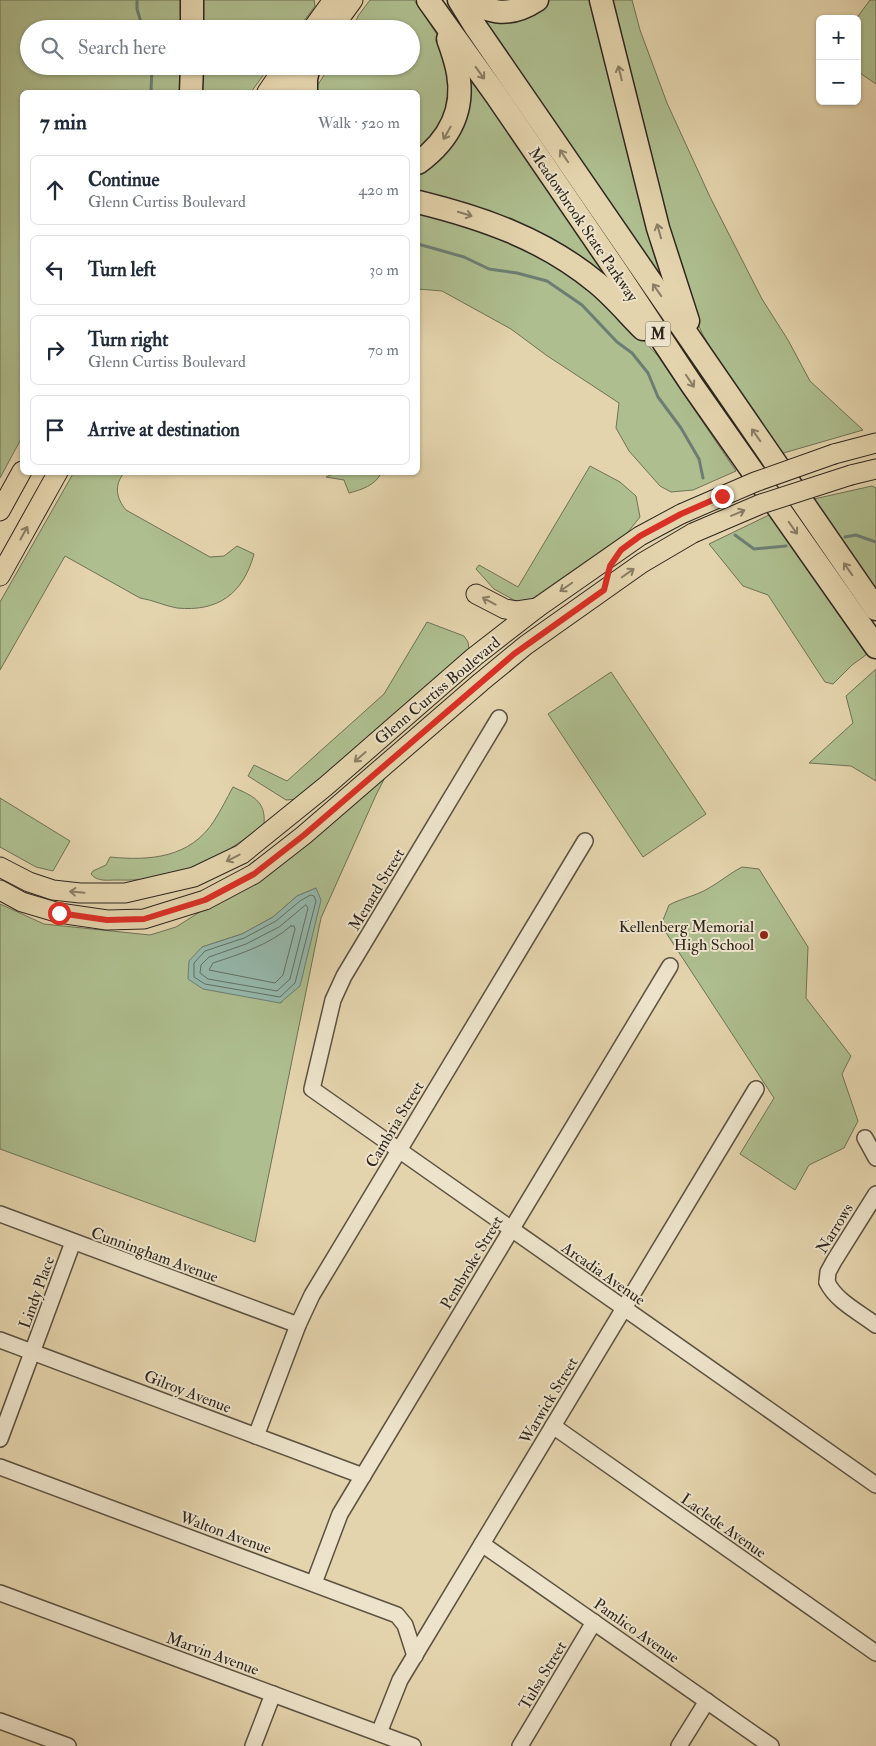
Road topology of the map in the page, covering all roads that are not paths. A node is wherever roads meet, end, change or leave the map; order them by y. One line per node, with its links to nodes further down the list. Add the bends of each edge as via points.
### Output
1 (192, 0): 8 (highway)
2 (332, 0): 9 (main road)
3 (353, 0): 10 (main road)
4 (428, 0): 11 (highway, Meadowbrook State Parkway / M)
5 (460, 0): 6 (highway, via 501,12 518,10); 22 (highway, Meadowbrook State Parkway / M, one-way to 5, via 518,90)
6 (537, 0)
7 (601, 0): 22 (highway, one-way to 7, via 658,228)
8 (192, 20)
9 (318, 20)
10 (339, 20)
11 (442, 20): 20 (highway, one-way to 20, via 458,72 458,108 444,139); 23 (highway, Meadowbrook State Parkway / M, one-way to 23)
12 (192, 75): 16 (highway)
13 (279, 75): 17 (main road)
14 (300, 75): 18 (main road)
15 (306, 75): 19 (highway)
16 (191, 90)
17 (268, 90)
18 (289, 90)
19 (306, 90)
20 (420, 162)
21 (420, 202): 23 (highway, one-way to 23, via 499,226 563,259 597,283)
22 (695, 344): 34 (highway, Meadowbrook State Parkway / M, one-way to 22)
23 (675, 359): 35 (highway, Meadowbrook State Parkway / M, one-way to 35)
24 (876, 443): 29 (main road, Glenn Curtiss Boulevard, bridge, via 780,472 681,514)
25 (876, 469): 31 (main road, Glenn Curtiss Boulevard, one-way to 25, bridge, via 693,533 761,504)
26 (20, 475): 28 (main road)
27 (56, 475): 30 (main road, one-way to 27)
28 (0, 511)
29 (621, 550): 31 (main road, via 610,566); 33 (main road, Glenn Curtiss Boulevard, one-way to 33)
30 (0, 576)
31 (604, 590): 41 (main road, Glenn Curtiss Boulevard, via 520,650 254,874 205,900 144,919 107,920)
32 (476, 594): 33 (main road, one-way to 32, via 505,609)
33 (537, 608): 40 (main road, Glenn Curtiss Boulevard, one-way to 40, via 474,657 326,786 242,854 194,878 126,893)
34 (876, 609)
35 (876, 647)
36 (499, 718): 43 (street, Menard Street, via 344,976 334,1000)
37 (585, 842): 46 (street, Cambria Street)
38 (0, 867): 40 (main road, Glenn Curtiss Boulevard)
39 (0, 890): 41 (main road, Glenn Curtiss Boulevard, via 22,902)
40 (54, 890): 41 (main road)
41 (49, 910)
42 (670, 966): 50 (street, Pembroke Street)
43 (312, 1089): 46 (street, Arcadia Avenue)
44 (756, 1089): 52 (street, Warwick Street)
45 (865, 1138): 47 (street)
46 (399, 1150): 50 (street, Arcadia Avenue); 53 (street, Cambria Street, via 312,1295)
47 (876, 1158)
48 (876, 1194): 54 (street, Narrows, via 821,1283)
49 (0, 1214): 51 (street, Cunningham Avenue)
50 (511, 1229): 52 (street, Arcadia Avenue); 61 (street, Pembroke Street)
51 (73, 1242): 53 (street, Cunningham Avenue); 56 (street, Lindy Place)
52 (624, 1308): 57 (street, Warwick Street); 62 (street, Arcadia Avenue)
53 (298, 1325): 58 (street, Cambria Street)
54 (876, 1325)
55 (0, 1340): 56 (street, Gilroy Avenue)
56 (32, 1352): 58 (street, Gilroy Avenue); 59 (street, Lindy Place)
57 (553, 1426): 63 (street, Warwick Street); 67 (street, Laclede Avenue)
58 (256, 1436): 61 (street, Gilroy Avenue)
59 (0, 1439)
60 (0, 1467): 64 (street, Walton Avenue)
61 (363, 1476): 64 (street, Pembroke Street, via 340,1514)
62 (876, 1485)
63 (482, 1544): 66 (street, Pamlico Avenue); 68 (street, Warwick Street)
64 (314, 1583): 68 (street, Walton Avenue, via 397,1615 403,1622)
65 (0, 1592): 69 (street, Marvin Avenue)
66 (594, 1622): 70 (street, Pamlico Avenue); 76 (street, Tulsa Street)
67 (876, 1653)
68 (415, 1656): 72 (street, Warwick Street, via 400,1680)
69 (272, 1694): 72 (street, Marvin Avenue); 74 (street)
70 (706, 1701): 77 (street); 78 (street, Pamlico Avenue)
71 (0, 1721): 73 (street)
72 (379, 1733): 75 (street, Marvin Avenue)
73 (68, 1746)
74 (253, 1746)
75 (413, 1746)
76 (520, 1746)
77 (679, 1746)
78 (771, 1746)

